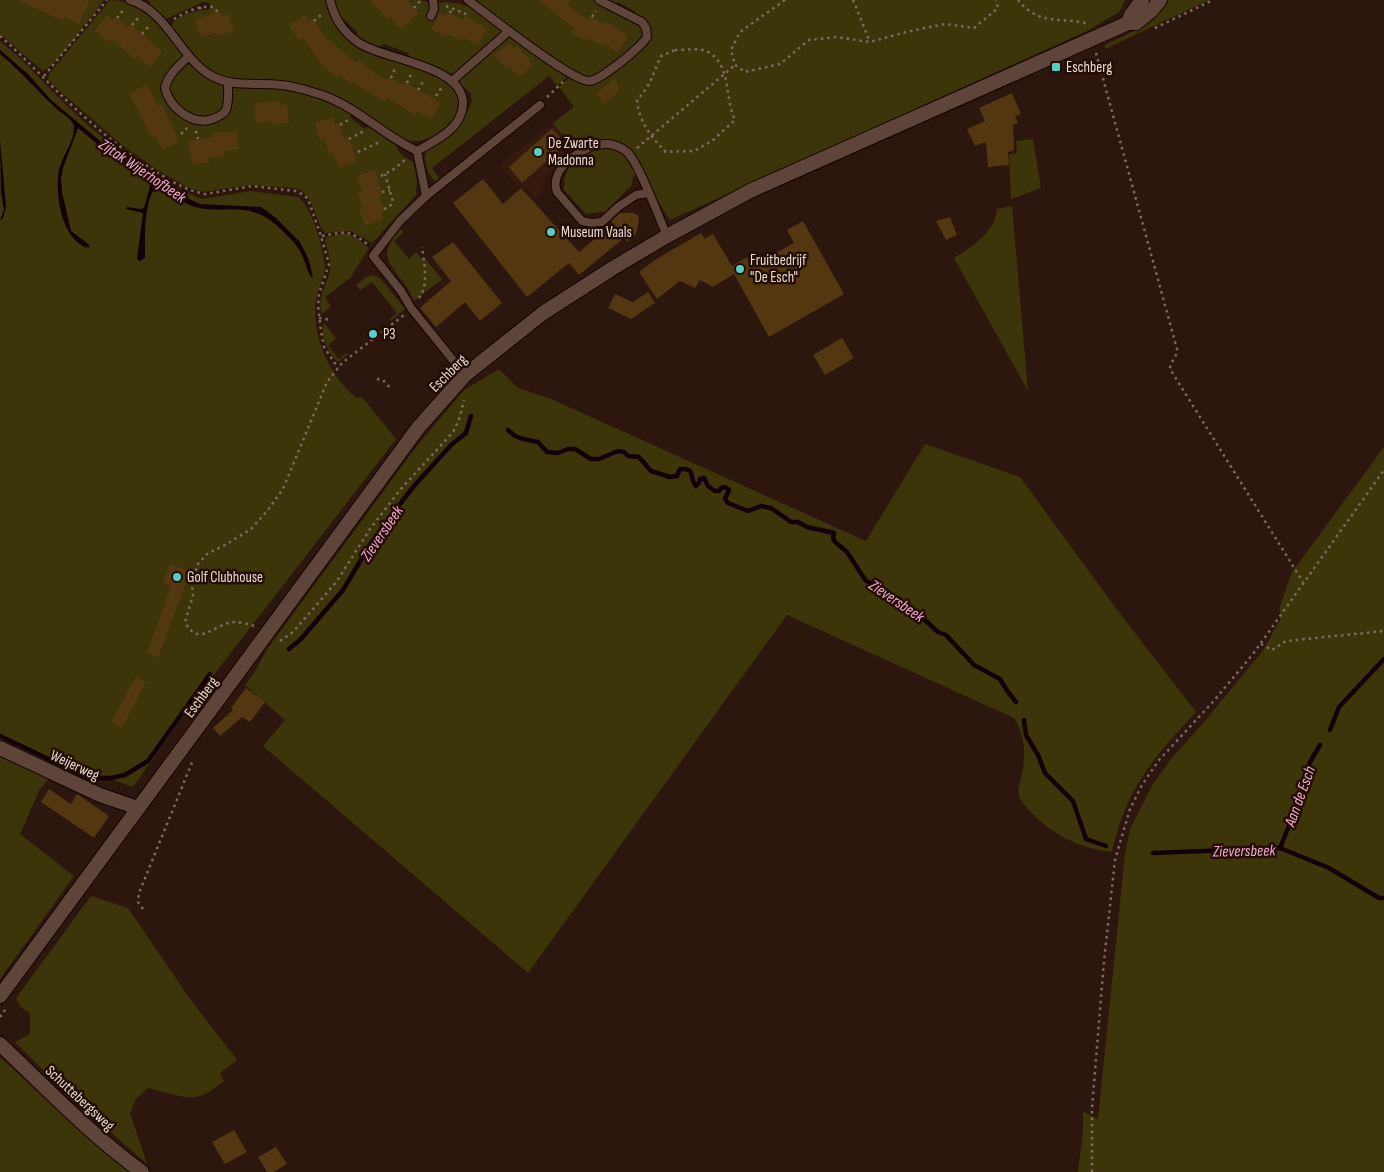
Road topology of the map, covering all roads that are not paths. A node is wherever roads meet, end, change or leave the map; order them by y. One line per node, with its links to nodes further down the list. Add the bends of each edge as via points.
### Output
1 (130, 0): 7 (lane)
2 (330, 0): 13 (lane, via 338,23 362,45 442,74)
3 (468, 0): 11 (lane)
4 (599, 0): 11 (lane, via 642,22 647,37 638,48 595,80 584,80 570,73)
5 (1142, 0): 10 (street)
6 (1160, 0): 10 (street, Eschberg, via 1142,20)
7 (140, 1): 12 (lane)
8 (433, 2): 9 (lane)
9 (431, 16)
10 (1128, 23): 19 (street, Eschberg, via 750,191)
11 (509, 31): 13 (lane)
12 (189, 56): 14 (lane, via 210,75); 14 (lane, via 173,72 165,88 191,120 211,120 225,112)
13 (452, 81): 16 (lane, via 463,99 459,120 446,133)
14 (228, 83): 16 (lane, via 284,85 324,96 343,104)
15 (540, 105): 18 (lane)
16 (415, 150): 18 (lane)
17 (648, 193): 17 (lane, via 629,154 618,146 605,144 576,154 563,166 554,186 582,222 592,223 602,222 636,195); 19 (lane)
18 (426, 196): 20 (lane, via 400,221 373,256)
19 (667, 236): 20 (street, Eschberg, via 543,314)
20 (465, 375): 22 (street, Eschberg, via 418,428)
21 (0, 748): 22 (street, Weijerweg, via 100,795)
22 (138, 808): 23 (street, Eschberg)
23 (0, 996)
24 (0, 1044): 25 (street, Schuttebergsweg, via 85,1126)
25 (142, 1172)

